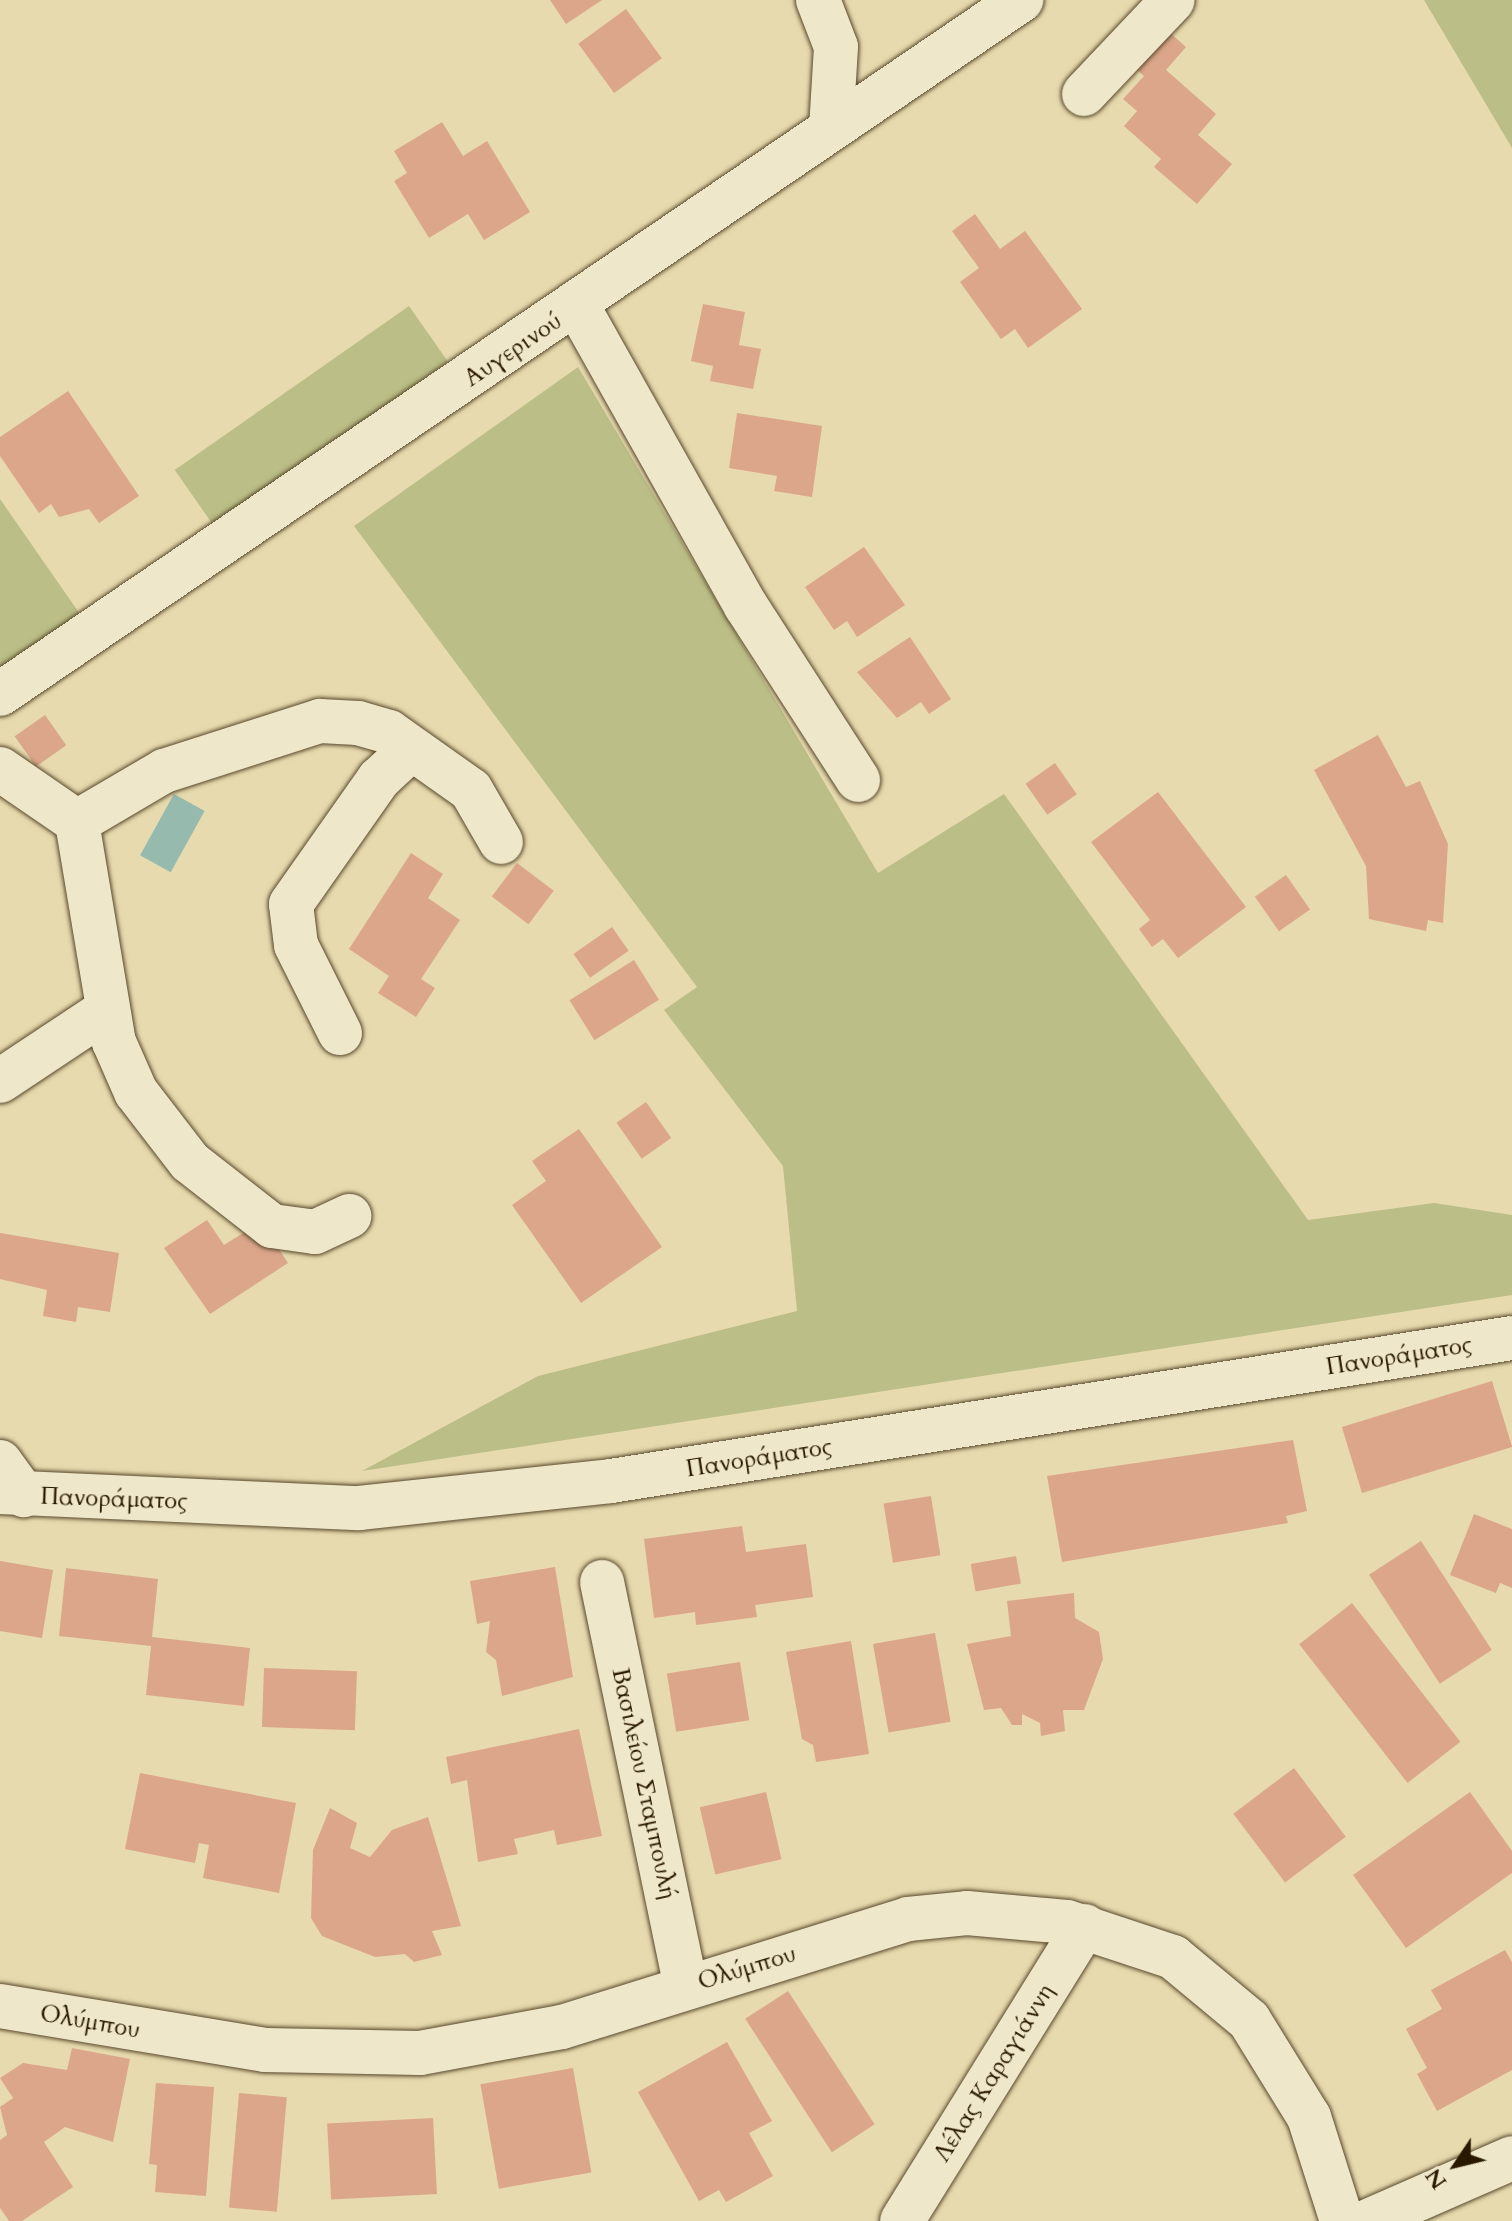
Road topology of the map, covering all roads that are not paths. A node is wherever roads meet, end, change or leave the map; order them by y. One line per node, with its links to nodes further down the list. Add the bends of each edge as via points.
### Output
1 (818, 0): 5 (street, via 836,47)
2 (1021, 0): 5 (street, Αυγερινού)
3 (1173, 0): 4 (street)
4 (1084, 94)
5 (831, 128): 6 (street, Αυγερινού)
6 (578, 307): 7 (street, Αυγερινού); 10 (street, via 746,606)
7 (0, 694)
8 (408, 752): 11 (street, via 389,732 320,721 164,771); 12 (street, via 471,790); 14 (street, via 379,779 291,904 296,945)
9 (0, 769): 11 (street)
10 (858, 780)
11 (77, 822): 13 (street)
12 (501, 842)
13 (107, 1010): 15 (street); 16 (street, via 136,1092 230,1200 272,1226 315,1232)
14 (340, 1033)
15 (0, 1081)
16 (350, 1216)
17 (1512, 1338): 18 (street, Πανοράματος, via 595,1483 359,1508)
18 (8, 1483)
19 (602, 1582): 21 (street, Βασιλείου Σταμπουλή)
20 (1085, 1926): 21 (street, Ολύμπου, via 927,1915); 24 (street, Λέλας Καραγιάννη); 25 (street, Ολύμπου, via 1173,1957 1249,2020 1309,2117)
21 (686, 1987): 22 (street, Ολύμπου, via 524,2037 377,2055 265,2050)
22 (0, 2006)
23 (1512, 2158): 26 (street)
24 (902, 2221)
25 (1342, 2221)
26 (1368, 2221)

